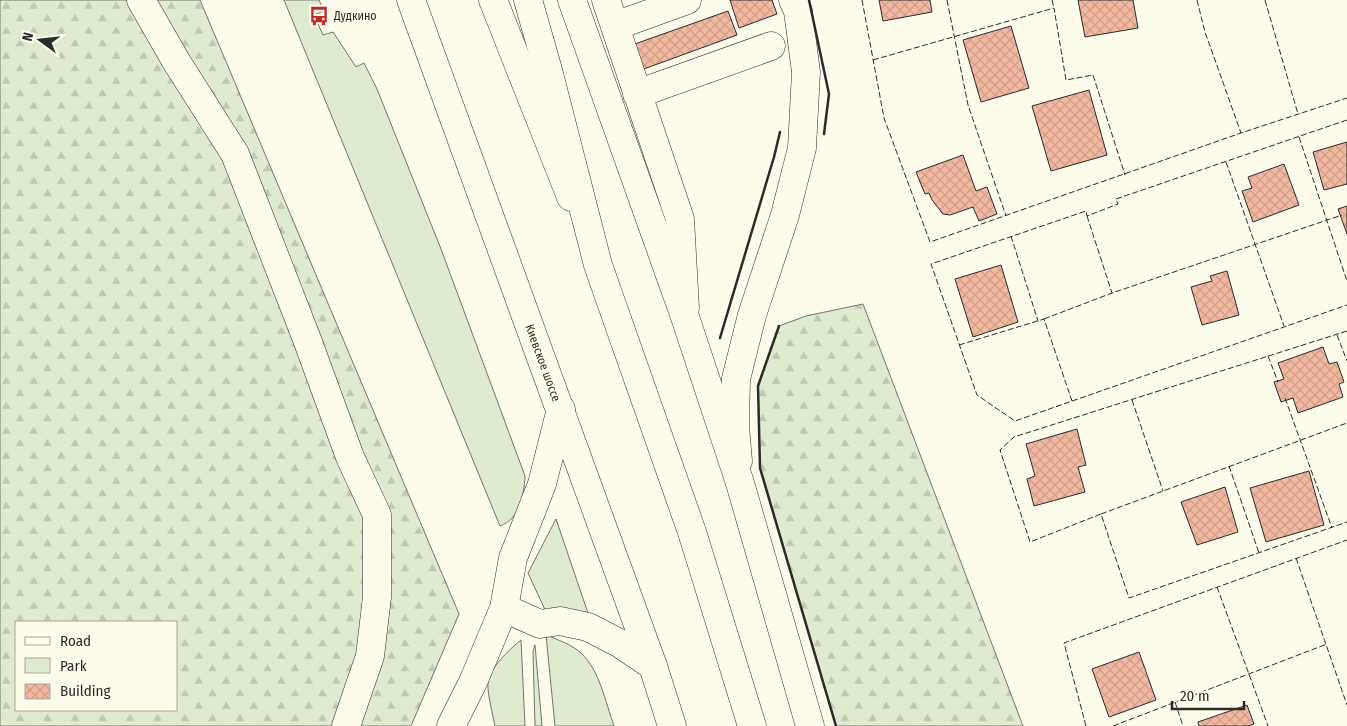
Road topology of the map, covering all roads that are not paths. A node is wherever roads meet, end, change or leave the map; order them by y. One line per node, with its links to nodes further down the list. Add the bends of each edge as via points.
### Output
1 (141, 0): 18 (main road, via 235,154 350,457 377,515 377,597 370,656)
2 (411, 0): 14 (main road, Киевское шоссе)
3 (493, 0): 12 (main road)
4 (528, 0): 12 (main road)
5 (572, 0): 13 (main road)
6 (606, 0): 9 (main road)
7 (687, 0): 9 (main road)
8 (793, 0): 15 (main road, via 798,12 806,72 802,148 736,379 735,426)
9 (615, 26): 11 (main road)
10 (771, 46): 11 (main road)
11 (637, 94): 13 (main road, via 680,219)
12 (598, 265): 21 (main road, via 692,532)
13 (685, 316): 15 (main road)
14 (560, 409): 16 (main road, via 542,484 513,558); 17 (main road, Киевское шоссе)
15 (740, 483): 22 (main road)
16 (504, 608): 17 (main road, via 540,624 560,621 588,627 620,643); 19 (main road)
17 (653, 666): 20 (main road, Киевское шоссе)
18 (346, 726)
19 (451, 726)
20 (672, 726)
21 (752, 726)
22 (810, 726)

